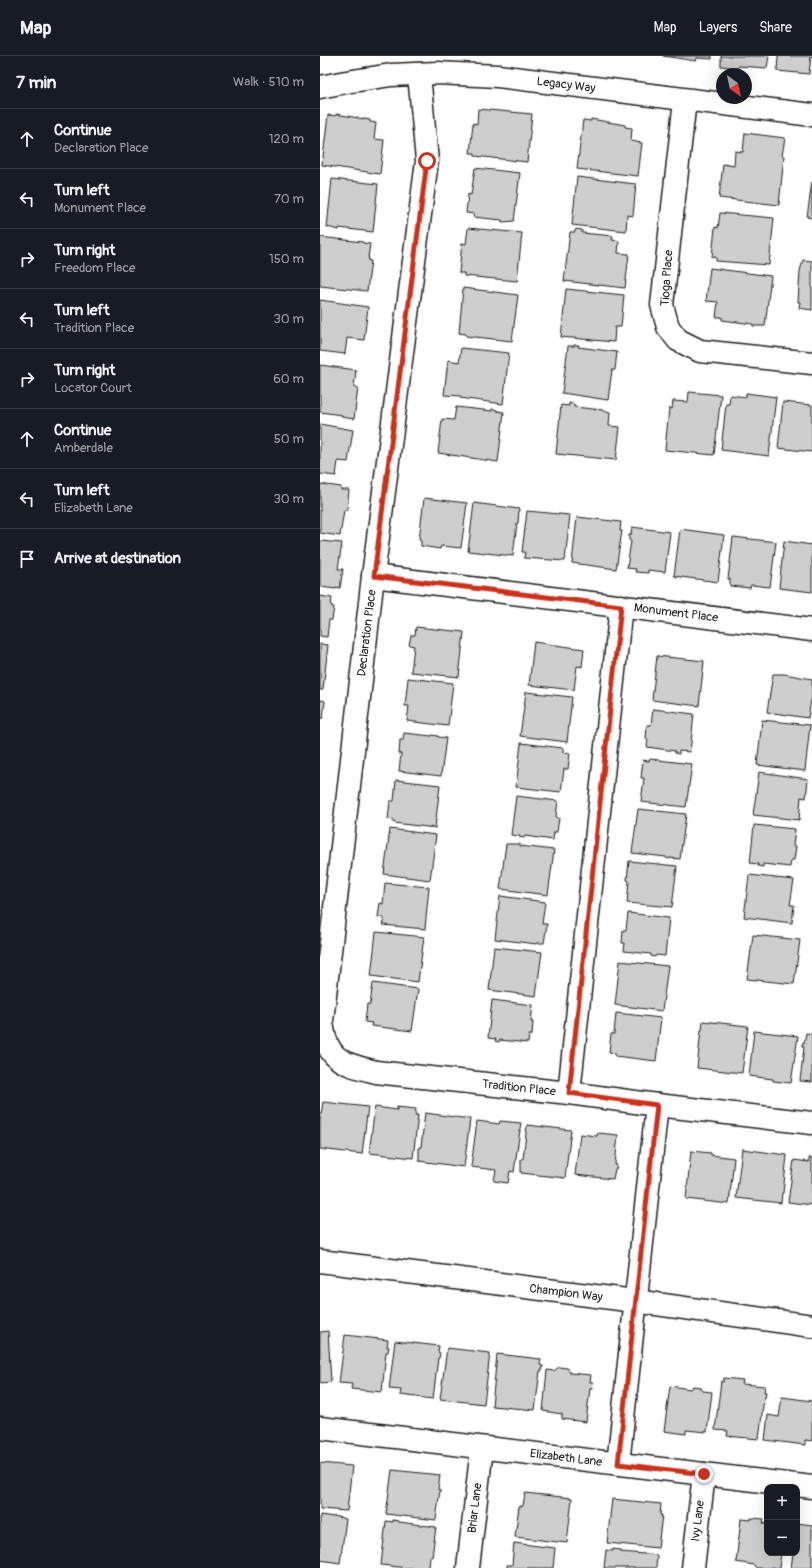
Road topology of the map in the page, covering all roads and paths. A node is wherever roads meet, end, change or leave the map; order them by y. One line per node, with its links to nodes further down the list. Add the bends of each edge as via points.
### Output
1 (419, 74): 2 (street, Legacy Way); 3 (street, Legacy Way, via 498,76); 6 (street, Declaration Place, via 427,161)
2 (320, 87)
3 (685, 100): 4 (street, Legacy Way); 5 (street, Tioga Place, via 662,305 668,327 678,340 700,351)
4 (812, 115)
5 (812, 363)
6 (374, 576): 7 (street, Monument Place); 9 (street, Declaration Place)
7 (621, 606): 8 (street, Monument Place); 11 (street)
8 (812, 630)
9 (326, 938): 10 (street, Declaration Place, via 322,1021)
10 (329, 1048): 11 (street, Tradition Place, via 336,1058 346,1064 376,1072)
11 (569, 1093): 12 (street, Tradition Place)
12 (657, 1105): 13 (street, Tradition Place); 15 (street)
13 (812, 1123)
14 (320, 1261): 15 (street, Champion Way)
15 (635, 1302): 16 (street, Champion Way); 19 (street)
16 (812, 1326)
17 (320, 1428): 18 (street, Elizabeth Lane)
18 (482, 1448): 19 (street, Elizabeth Lane); 22 (street, Briar Lane)
19 (618, 1464): 20 (street, Elizabeth Lane)
20 (704, 1474): 21 (street, Elizabeth Lane); 23 (street, Ivy Lane)
21 (812, 1487)
22 (468, 1568)
23 (693, 1568)

